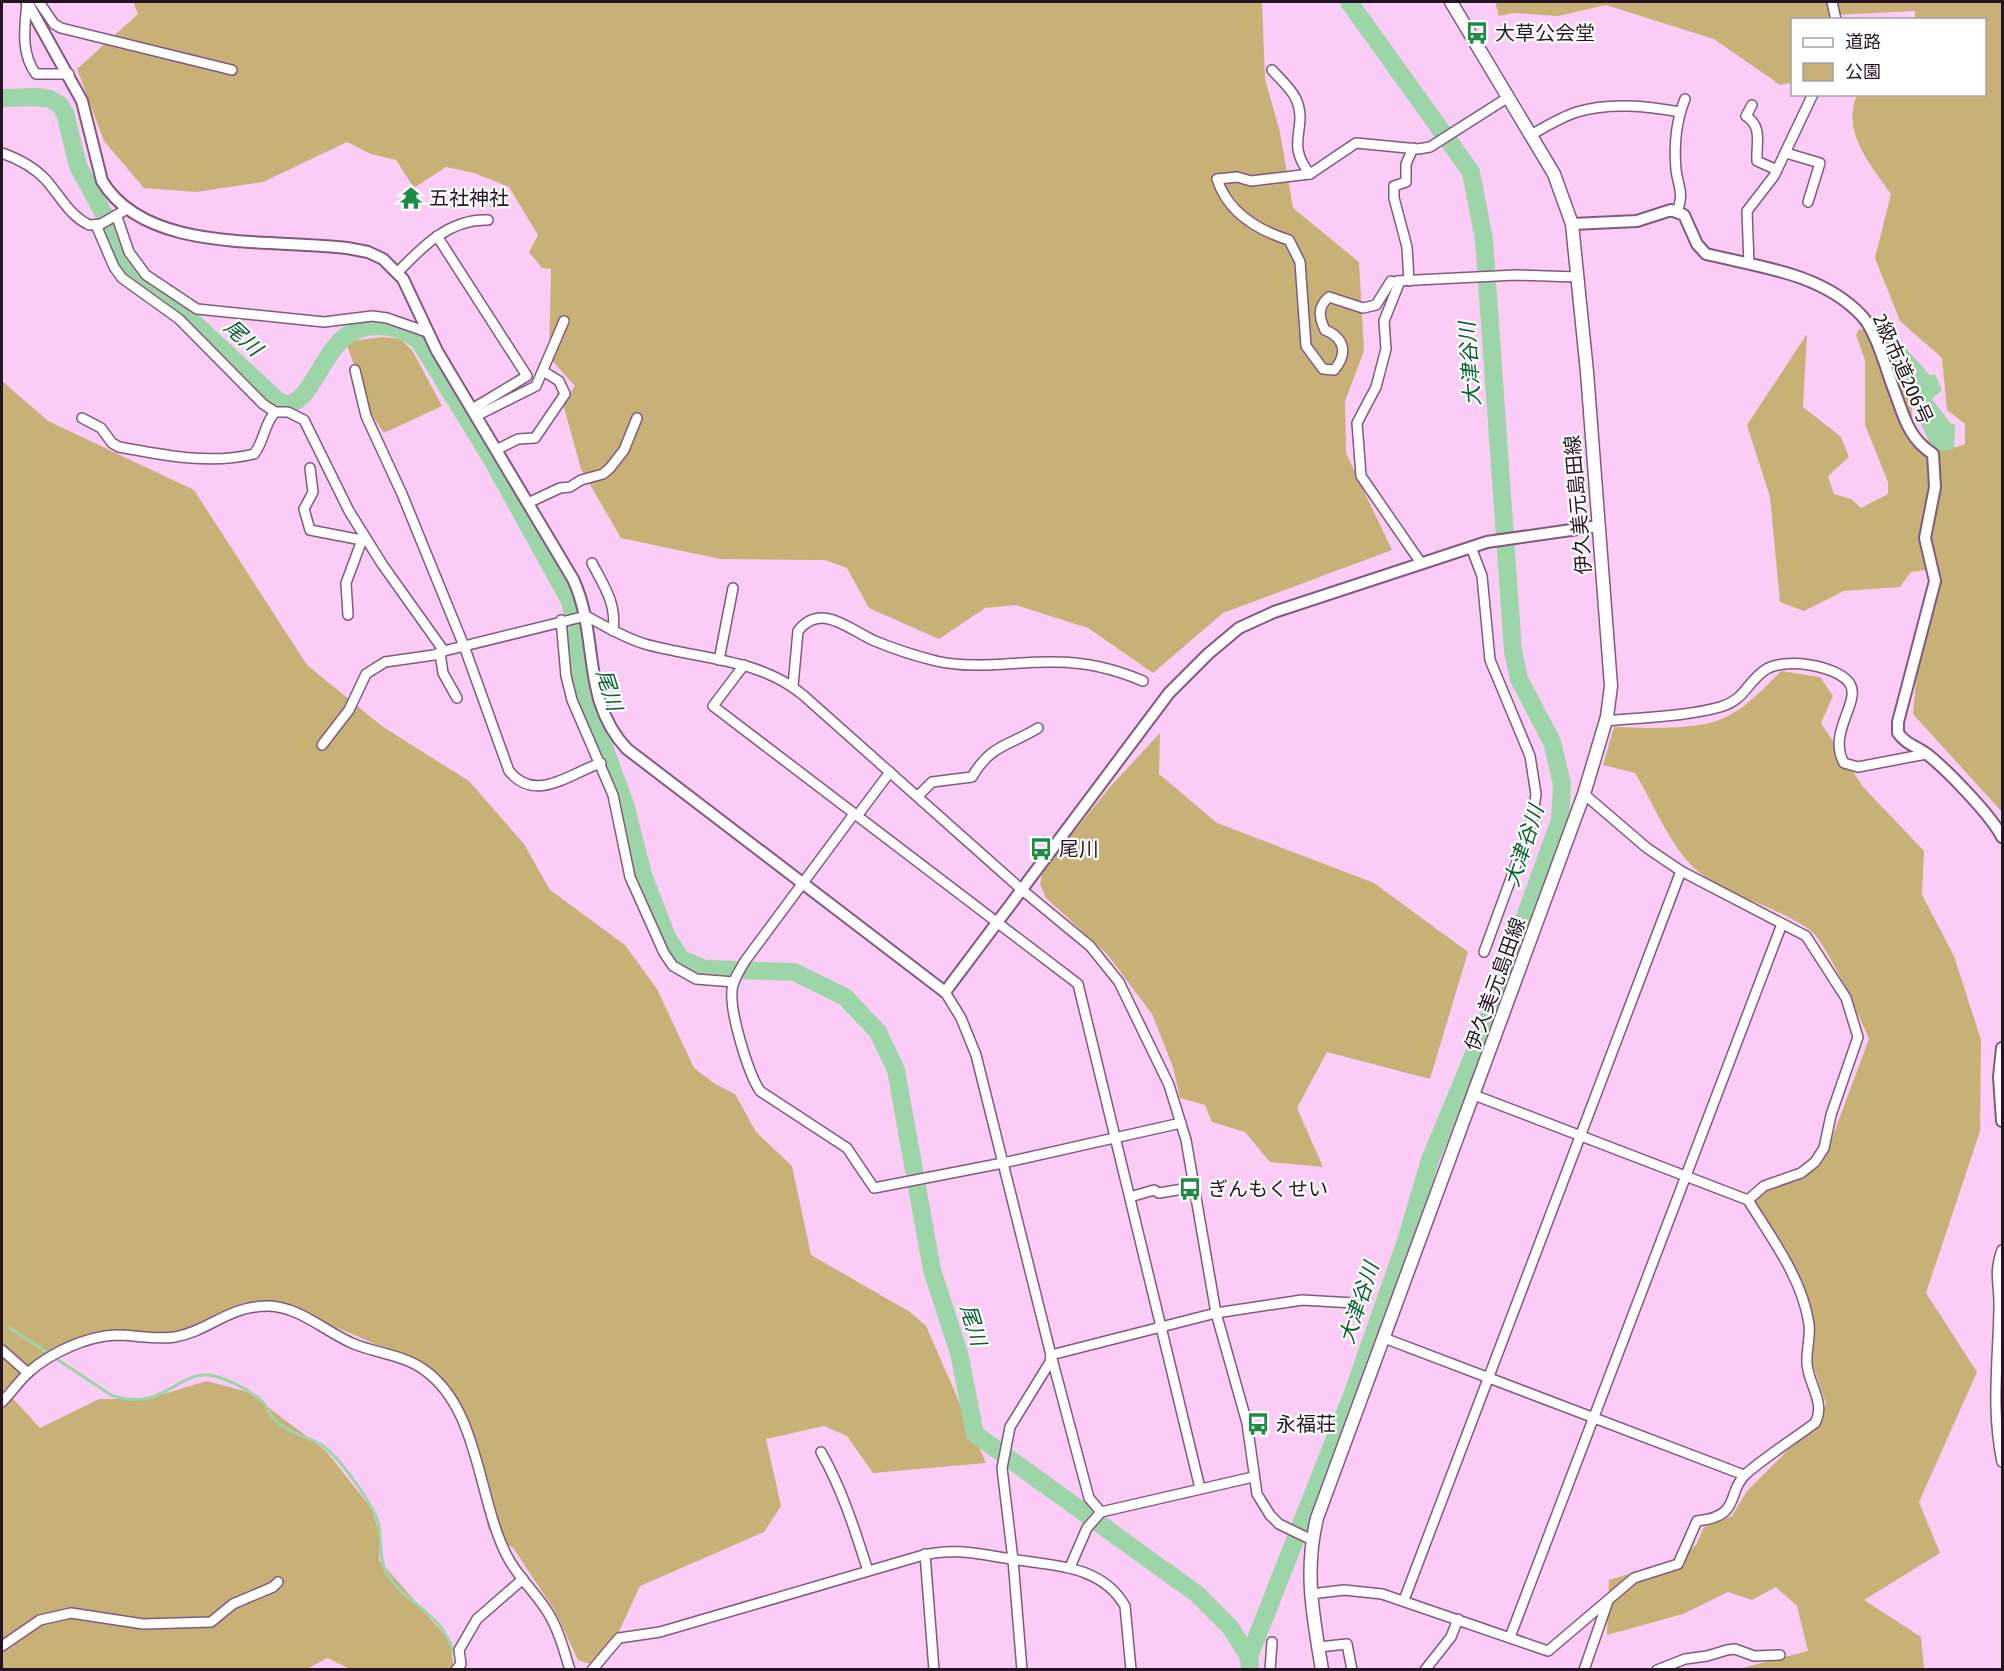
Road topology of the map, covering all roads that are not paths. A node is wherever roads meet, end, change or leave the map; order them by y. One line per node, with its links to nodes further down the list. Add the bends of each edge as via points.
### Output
1 (27, 2): 8 (street); 8 (street, via 24,33 31,67 36,74)
2 (39, 2): 6 (street, via 61,28)
3 (1451, 2): 10 (main road, 伊久美元島田線)
4 (1832, 2): 5 (street)
5 (1836, 18)
6 (232, 70)
7 (1272, 70): 19 (street, via 1296,98 1297,154)
8 (69, 74): 21 (street, via 82,101 102,180)
9 (1812, 96): 17 (street)
10 (1507, 98): 14 (main road, 伊久美元島田線); 15 (street, via 1441,142)
11 (1685, 99): 13 (street)
12 (1752, 105): 18 (street, via 1746,116 1758,129 1757,161)
13 (1680, 112): 14 (street, via 1651,107 1600,107 1575,112); 22 (street, via 1676,171 1683,196)
14 (1531, 135): 26 (main road, 伊久美元島田線, via 1554,174)
15 (1413, 148): 19 (street, via 1356,143); 31 (street, via 1406,164 1406,182 1394,186 1407,248)
16 (2, 153): 25 (street, via 27,164 48,182 73,215 89,225)
17 (1786, 153): 18 (street); 20 (street, via 1820,163)
18 (1777, 171): 28 (street, via 1747,211)
19 (1310, 174): 31 (street, via 1251,181 1237,177 1217,179 1237,213 1262,232 1288,240 1300,262 1306,346 1323,369 1334,370 1342,360 1343,344 1337,335 1325,330 1319,316 1322,303 1329,297 1363,308 1376,304)
20 (1808, 202)
21 (127, 209): 23 (street); 29 (street, via 191,235 368,252)
22 (1677, 212): 26 (street, via 1671,210 1637,221); 28 (street, 2級市道206号, via 1683,215 1706,254)
23 (114, 218): 25 (street); 33 (street, via 129,252 146,275 204,312 324,322 372,316)
24 (488, 220): 27 (street, via 464,222)
25 (99, 224): 36 (street, via 114,267 122,278 179,320)
26 (1572, 224): 30 (main road, 伊久美元島田線)
27 (437, 236): 29 (street); 37 (street, via 526,376)
28 (1749, 264): 63 (street, 2級市道206号, via 1801,278 1862,315 1878,346 1906,427 1918,444 1933,454 1935,487 1925,538 1935,581 1898,733 1908,745)
29 (398, 272): 33 (street)
30 (1577, 277): 31 (street); 43 (main road, 伊久美元島田線)
31 (1397, 281): 47 (street, via 1384,321 1386,349 1376,387 1357,423 1361,476)
32 (564, 321): 35 (street)
33 (427, 332): 37 (street)
34 (355, 370): 53 (street, via 366,416)
35 (543, 371): 37 (street, via 536,386); 40 (street, via 559,381 565,394 535,438 519,439)
36 (275, 412): 38 (street, via 254,454 228,458 182,458 119,447 101,428); 44 (street, via 288,412 304,420)
37 (474, 413): 40 (street)
38 (82, 418)
39 (637, 418): 42 (street, via 624,450 603,474)
40 (496, 450): 42 (street)
41 (310, 468): 44 (street, via 313,492 304,509 310,530)
42 (528, 503): 50 (street, via 573,579)
43 (1599, 526): 45 (street); 60 (main road, 伊久美元島田線, via 1611,686)
44 (364, 540): 49 (street, via 346,584); 54 (street)
45 (1471, 547): 47 (street); 75 (street, via 1482,576 1490,660 1530,756 1536,794 1532,821)
46 (592, 563): 52 (street, via 612,602)
47 (1421, 563): 72 (street, via 1274,612 1239,628 1169,693)
48 (733, 588): 55 (street)
49 (348, 615)
50 (583, 616): 51 (street); 52 (street); 71 (street, via 596,694 617,738)
51 (563, 620): 53 (street); 64 (street, via 569,687)
52 (613, 631): 55 (street, via 642,643)
53 (464, 646): 54 (street); 64 (street, via 513,776 526,784 549,786)
54 (442, 652): 59 (street, via 443,673); 62 (street, via 385,662 366,674 349,710)
55 (719, 660): 56 (street)
56 (744, 665): 58 (street); 68 (street, via 712,706)
57 (1143, 681): 58 (street, via 1082,664 937,661 874,641 838,621 823,618 803,624 798,631)
58 (793, 686): 65 (street)
59 (457, 698)
60 (1605, 721): 63 (street, via 1713,709 1733,703 1765,670 1778,665 1812,665 1842,676 1853,692 1838,741 1844,763 1858,767); 66 (main road, 伊久美元島田線)
61 (1038, 728): 67 (street, via 1001,745 982,759 972,777 933,782)
62 (322, 745)
63 (1926, 754): 69 (street, via 1994,822)
64 (601, 763): 76 (street, via 613,795 630,876 667,959 696,979)
65 (890, 772): 67 (street); 68 (street)
66 (1584, 794): 70 (street, via 1647,848); 79 (main road, 伊久美元島田線)
67 (918, 796): 72 (street)
68 (855, 815): 71 (street); 73 (street)
69 (2002, 837)
70 (1681, 871): 74 (street); 82 (street)
71 (804, 883): 76 (street); 77 (street)
72 (1021, 889): 73 (street); 81 (street, via 1090,946 1119,982 1169,1084)
73 (996, 922): 77 (street); 83 (street, via 1078,984)
74 (1782, 924): 85 (street); 88 (street, via 1806,936 1816,948 1846,998 1858,1037 1824,1148 1815,1162 1791,1178 1764,1186)
75 (1484, 952)
76 (735, 980): 84 (street, via 732,992 742,1044 760,1091 847,1148 874,1188)
77 (945, 992): 84 (street, via 970,1038)
78 (2002, 1048): 80 (street)
79 (1474, 1095): 82 (street); 93 (main road, 伊久美元島田線)
80 (2002, 1121)
81 (1181, 1123): 83 (street); 86 (street)
82 (1580, 1136): 85 (street); 97 (street)
83 (1116, 1137): 84 (street); 87 (street)
84 (1003, 1163): 95 (street)
85 (1686, 1177): 88 (street); 99 (street)
86 (1195, 1187): 87 (street, via 1159,1193 1154,1190); 91 (street)
87 (1130, 1197): 92 (street)
88 (1748, 1200): 102 (street, via 1801,1290 1811,1342 1807,1369 1820,1414 1815,1423)
89 (2002, 1250): 101 (street, via 1996,1265 1999,1306 1994,1402)
90 (1354, 1303): 91 (street, via 1302,1300)
91 (1216, 1313): 92 (street); 103 (street, via 1248,1423)
92 (1162, 1327): 95 (street); 104 (street)
93 (1384, 1338): 97 (street); 106 (main road, 伊久美元島田線)
94 (2, 1350): 96 (street)
95 (1051, 1355): 105 (street, via 1089,1498); 108 (street, via 1017,1412 1006,1443 1002,1468)
96 (28, 1373): 98 (street); 111 (street, via 45,1360 96,1339 112,1335 172,1337 196,1332 224,1315 244,1309 268,1306 313,1321 354,1344 421,1368 447,1390 465,1427 500,1540)
97 (1489, 1378): 99 (street); 115 (street)
98 (2, 1402)
99 (1594, 1418): 102 (street); 117 (street)
100 (821, 1452): 110 (street, via 851,1517)
101 (2002, 1462)
102 (1744, 1475): 114 (street, via 1731,1505 1722,1514 1697,1521 1678,1564 1634,1578)
103 (1253, 1477): 104 (street); 106 (street, via 1263,1506 1279,1524)
104 (1200, 1488): 105 (street)
105 (1099, 1514): 109 (street, via 1087,1528)
106 (1308, 1538): 113 (main road, 伊久美元島田線)
107 (925, 1554): 108 (street, via 966,1551); 110 (street); 125 (street)
108 (1013, 1560): 109 (street); 126 (street)
109 (1070, 1567): 127 (street, via 1098,1579 1123,1602)
110 (868, 1571): 124 (street, via 660,1632 619,1638)
111 (523, 1579): 122 (street, via 477,1620 459,1650); 123 (street, via 548,1612)
112 (278, 1582): 119 (street, via 233,1604 211,1622 143,1624 71,1614 40,1620)
113 (1311, 1594): 115 (street, via 1366,1590); 120 (main road, 伊久美元島田線)
114 (1608, 1599): 117 (street, via 1548,1650); 132 (street)
115 (1404, 1600): 116 (street)
116 (1458, 1619): 117 (street); 131 (street, via 1451,1637)
117 (1510, 1637)
118 (1272, 1642): 128 (street)
119 (2, 1646)
120 (1319, 1647): 129 (main road, 伊久美元島田線); 130 (street, via 1347,1644)
121 (1780, 1654): 133 (street, via 1754,1656 1727,1650)
122 (459, 1667)
123 (570, 1670)
124 (592, 1670)
125 (934, 1670)
126 (1022, 1670)
127 (1131, 1670)
128 (1270, 1670)
129 (1322, 1670)
130 (1352, 1670)
131 (1425, 1670)
132 (1584, 1670)
133 (1657, 1670)

